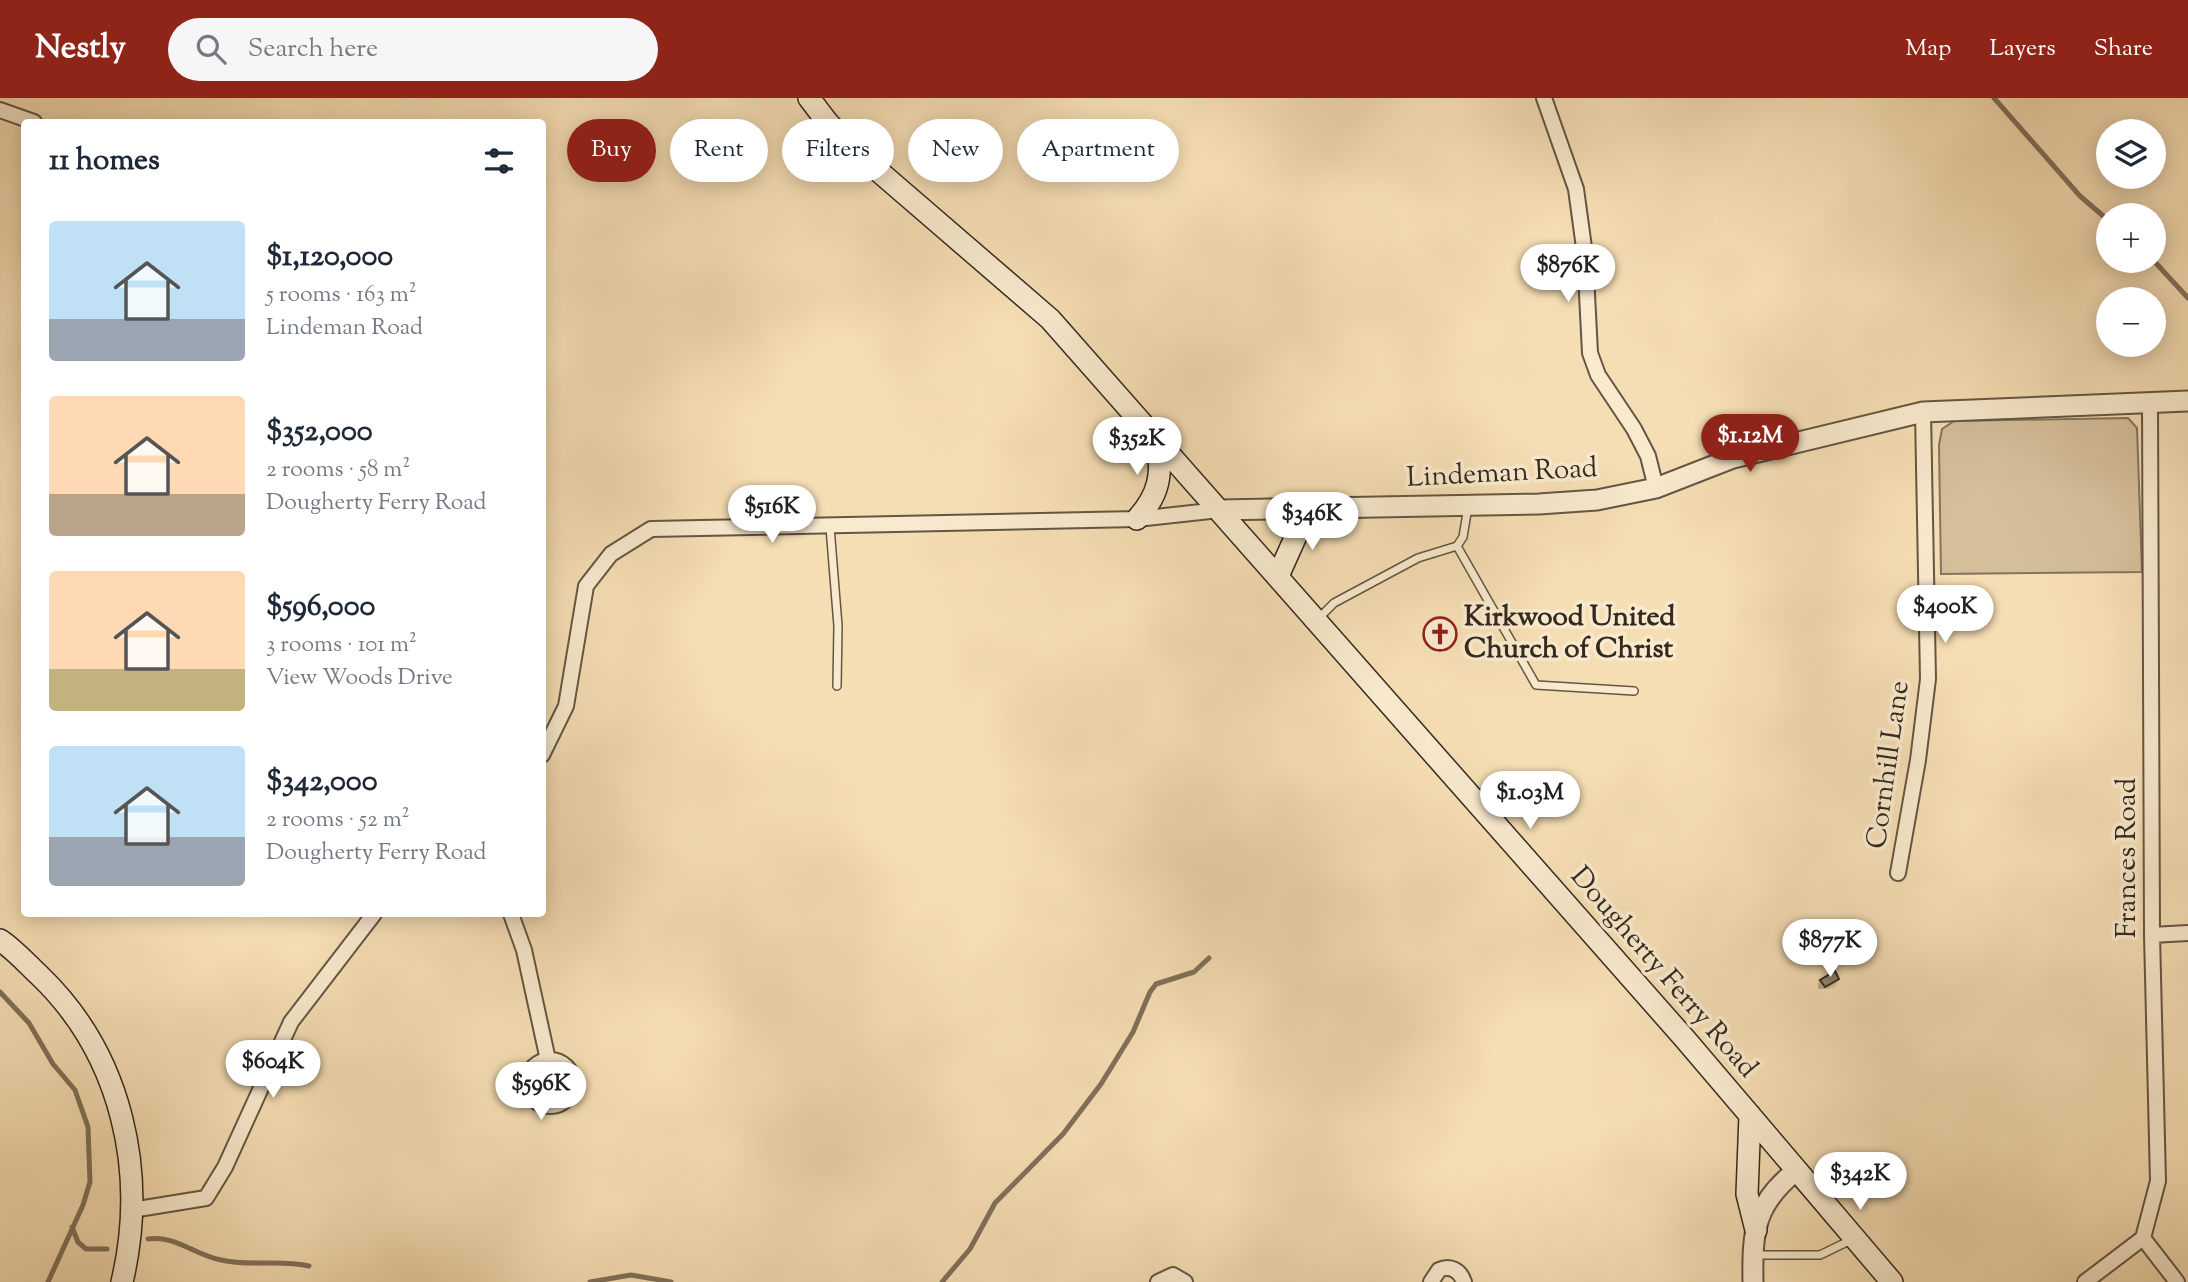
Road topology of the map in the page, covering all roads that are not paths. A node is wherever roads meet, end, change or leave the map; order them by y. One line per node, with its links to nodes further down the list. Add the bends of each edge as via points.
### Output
1 (808, 98): 8 (main road, Dougherty Ferry Road, via 861,156 1050,318)
2 (1544, 98): 9 (street, via 1576,189 1590,353 1598,375 1648,456)
3 (0, 110): 4 (street)
4 (26, 119)
5 (2188, 401): 6 (street, Lindeman Road)
6 (2150, 402): 7 (street, Lindeman Road); 25 (street, Frances Road)
7 (1923, 412): 9 (street, Lindeman Road, via 1733,458); 21 (street, Cornhill Lane, via 1928,679)
8 (1158, 441): 12 (main road, Dougherty Ferry Road); 13 (main road, via 1161,469 1152,503)
9 (1656, 488): 10 (street, Lindeman Road, via 1597,500)
10 (1468, 505): 11 (street, Lindeman Road); 15 (lane)
11 (1314, 508): 12 (street, Lindeman Road); 16 (main road)
12 (1219, 510): 13 (street, Lindeman Road); 16 (main road, Dougherty Ferry Road)
13 (1137, 519): 14 (street, Lindeman Road)
14 (830, 527): 18 (lane, via 838,626); 20 (street, Lindeman Road, via 651,529 611,554 586,586 566,706)
15 (1457, 546): 17 (lane, via 1418,558 1334,603); 19 (lane, via 1536,685)
16 (1278, 576): 17 (main road, Dougherty Ferry Road)
17 (1316, 620): 28 (main road, Dougherty Ferry Road)
18 (836, 686)
19 (1634, 691)
20 (546, 747)
21 (1898, 873)
22 (372, 917): 30 (street, via 291,1022 225,1167 206,1198)
23 (512, 917): 27 (street, via 524,950)
24 (2188, 933): 25 (street)
25 (2152, 935): 33 (street, Frances Road, via 2158,1181)
26 (0, 940): 30 (main road, via 50,985 84,1025 114,1088 127,1130)
27 (548, 1060)
28 (1750, 1115): 29 (main road, Dougherty Ferry Road); 31 (main road, via 1747,1194)
29 (1797, 1170): 31 (street, via 1764,1201); 32 (main road, Dougherty Ferry Road)
30 (132, 1210): 35 (main road)
31 (1756, 1230): 34 (street)
32 (1854, 1237): 34 (lane, via 1820,1255); 41 (main road, Dougherty Ferry Road)
33 (2143, 1238): 42 (street); 43 (street)
34 (1754, 1255): 40 (street)
35 (122, 1282)
36 (1158, 1282): 37 (street, via 1173,1275)
37 (1185, 1282)
38 (1431, 1282): 39 (street, via 1439,1270 1449,1268)
39 (1464, 1282)
40 (1753, 1282)
41 (1892, 1282)
42 (2085, 1282)
43 (2177, 1282)

